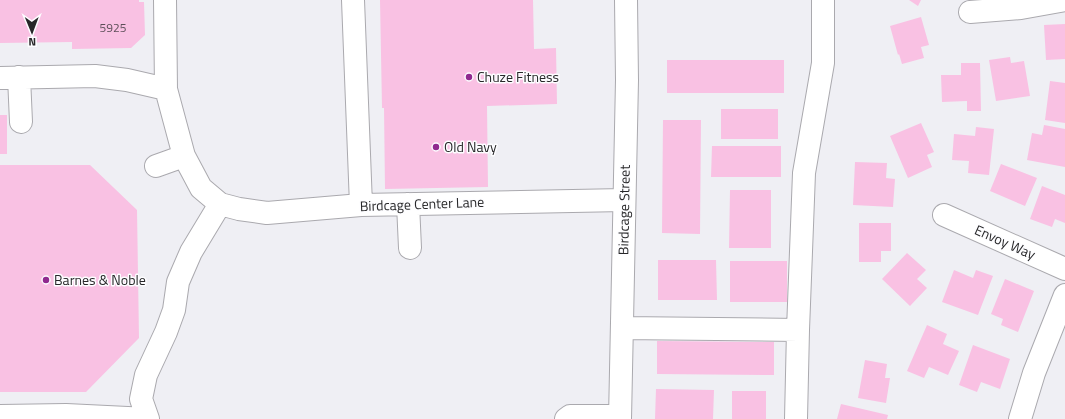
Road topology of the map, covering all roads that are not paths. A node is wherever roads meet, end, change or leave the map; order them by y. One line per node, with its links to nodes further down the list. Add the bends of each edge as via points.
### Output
1 (165, 0): 8 (street, Birdcage Center Lane)
2 (353, 0): 15 (street)
3 (626, 0): 12 (street, Birdcage Street)
4 (823, 0): 21 (street, via 823,63 804,173)
5 (1065, 0): 6 (street, via 1021,8)
6 (970, 12)
7 (10, 77): 8 (street, via 95,76); 9 (street)
8 (166, 89): 10 (street, Birdcage Center Lane)
9 (21, 122)
10 (184, 156): 11 (street); 13 (street, Birdcage Center Lane, via 201,188)
11 (156, 166)
12 (624, 200): 14 (street, Birdcage Center Lane); 20 (street, Birdcage Street)
13 (220, 204): 15 (street, Birdcage Center Lane, via 267,213); 24 (street, via 188,258 178,282 174,310 146,375 141,399)
14 (408, 204): 15 (street, Birdcage Center Lane); 17 (street)
15 (361, 205)
16 (944, 215): 18 (street, Envoy Way)
17 (410, 248)
18 (1065, 270)
19 (1065, 295): 27 (street, via 1034,373)
20 (622, 328): 21 (street); 23 (street, Birdcage Street)
21 (798, 330): 26 (street)
22 (0, 416): 24 (street, via 66,415)
23 (620, 418): 25 (street, via 570,416)
24 (148, 419)
25 (566, 419)
26 (796, 419)
27 (1020, 419)

